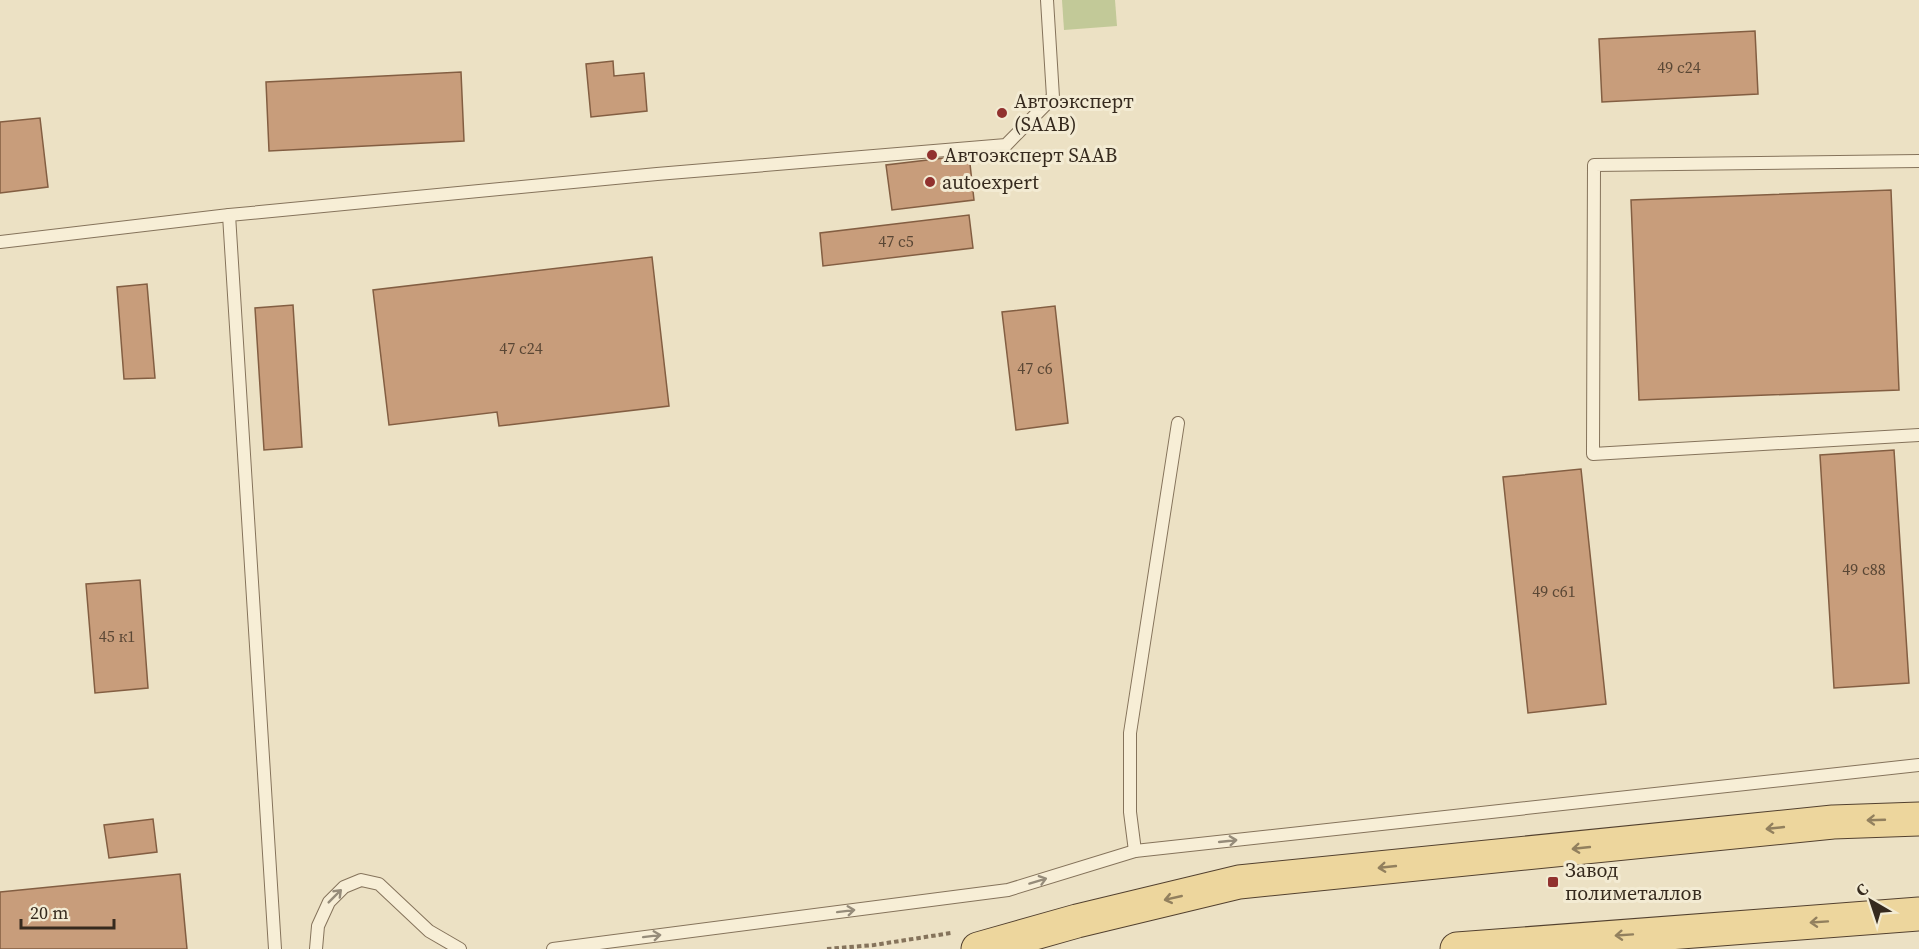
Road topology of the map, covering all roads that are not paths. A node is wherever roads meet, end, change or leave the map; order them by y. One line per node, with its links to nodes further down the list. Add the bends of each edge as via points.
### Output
1 (1047, 0): 3 (lane, via 1053,98 1006,145)
2 (1919, 161): 6 (lane, via 1594,165 1593,454)
3 (229, 215): 4 (lane); 11 (lane)
4 (0, 242)
5 (1178, 423): 9 (lane, via 1130,733 1130,812)
6 (1919, 435)
7 (1919, 765): 9 (lane, one-way to 7)
8 (1919, 819): 15 (main road, one-way to 15, via 1833,822 1239,882)
9 (1135, 851): 14 (lane, one-way to 9, via 1008,890)
10 (1919, 915): 16 (main road, one-way to 16)
11 (275, 949)
12 (316, 949): 13 (lane, one-way to 13, via 318,926 329,902 344,887 361,880 379,884 429,931)
13 (460, 949)
14 (553, 949)
15 (978, 949)
16 (1457, 949)

